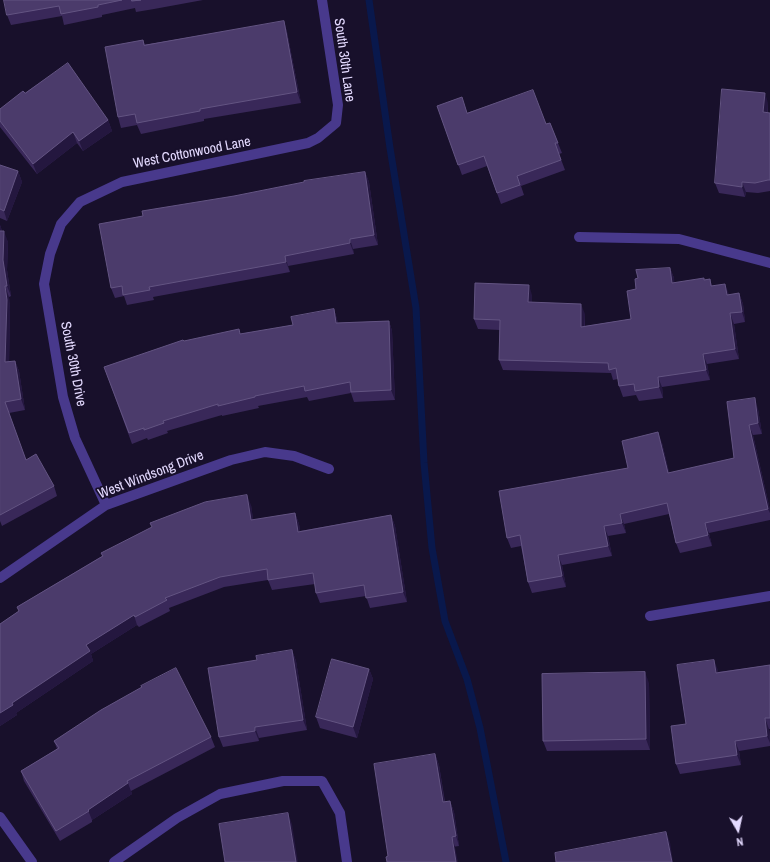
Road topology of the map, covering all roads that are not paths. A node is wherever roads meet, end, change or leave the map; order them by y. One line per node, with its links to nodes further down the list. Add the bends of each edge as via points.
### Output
1 (322, 0): 2 (street, South 30th Lane, via 338,105)
2 (336, 123): 3 (street, West Cottonwood Lane, via 318,138 302,145 122,182 80,202)
3 (61, 224): 7 (street, South 30th Drive, via 50,254 44,284 63,397 75,438)
4 (579, 237): 5 (street, via 679,239)
5 (770, 263)
6 (329, 469): 7 (street, West Windsong Drive, via 294,456 265,452 231,460)
7 (106, 506): 8 (street, West Windsong Drive)
8 (0, 578)
9 (770, 596): 10 (street)
10 (650, 616)
11 (0, 817): 12 (street)
12 (32, 862)
13 (114, 862): 14 (street, via 177,818 220,794 283,781 322,781 340,813)
14 (347, 862)

